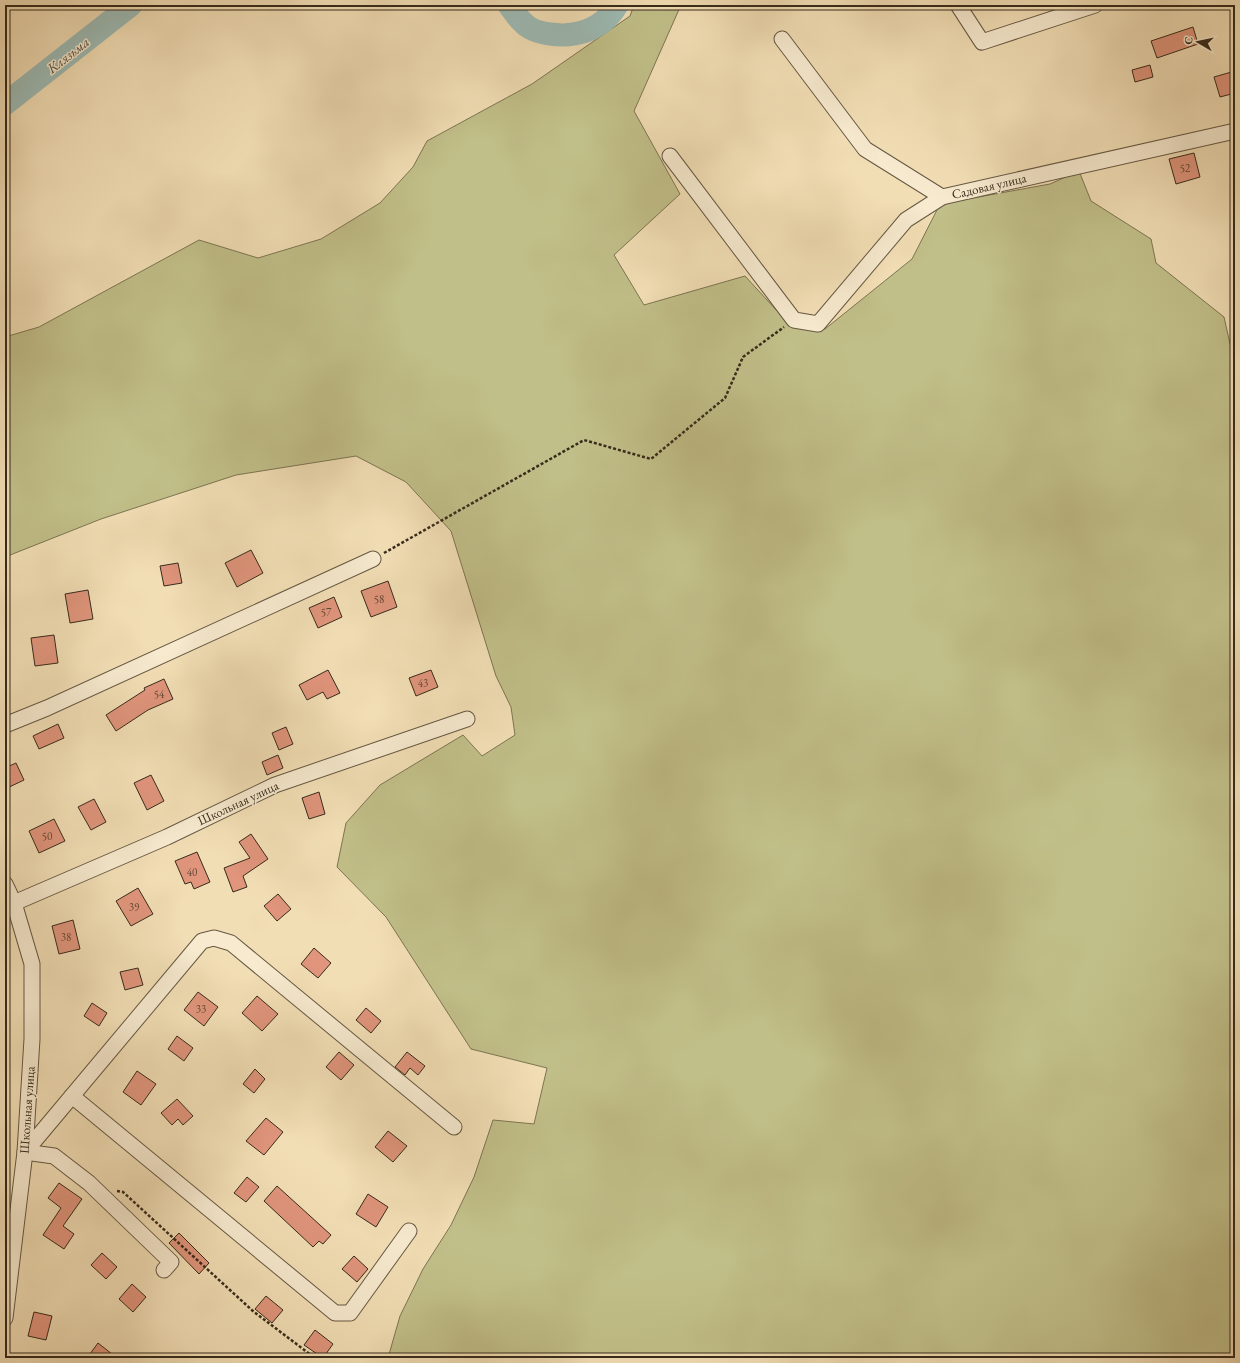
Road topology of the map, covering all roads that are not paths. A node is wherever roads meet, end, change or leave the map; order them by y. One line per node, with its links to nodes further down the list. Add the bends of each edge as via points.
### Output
1 (958, 5): 2 (street, via 982,42)
2 (1094, 5)
3 (782, 39): 6 (street, Садовая улица, via 866,149)
4 (1235, 131): 6 (street, Садовая улица)
5 (670, 156): 6 (street, via 794,320 818,324 906,220)
6 (942, 197)
7 (373, 559): 9 (street)
8 (467, 719): 11 (street, Школьная улица, via 274,785 167,837)
9 (5, 725)
10 (5, 884): 11 (street, Школьная улица)
11 (14, 903): 14 (street, Школьная улица, via 32,964 32,1039)
12 (72, 1096): 13 (street, via 202,941 214,938 231,943); 14 (street); 15 (street, via 335,1313 350,1313)
13 (454, 1127)
14 (25, 1152): 16 (street, via 54,1156 89,1183 171,1262); 17 (street, Школьная улица)
15 (409, 1231)
16 (164, 1270)
17 (5, 1318)

